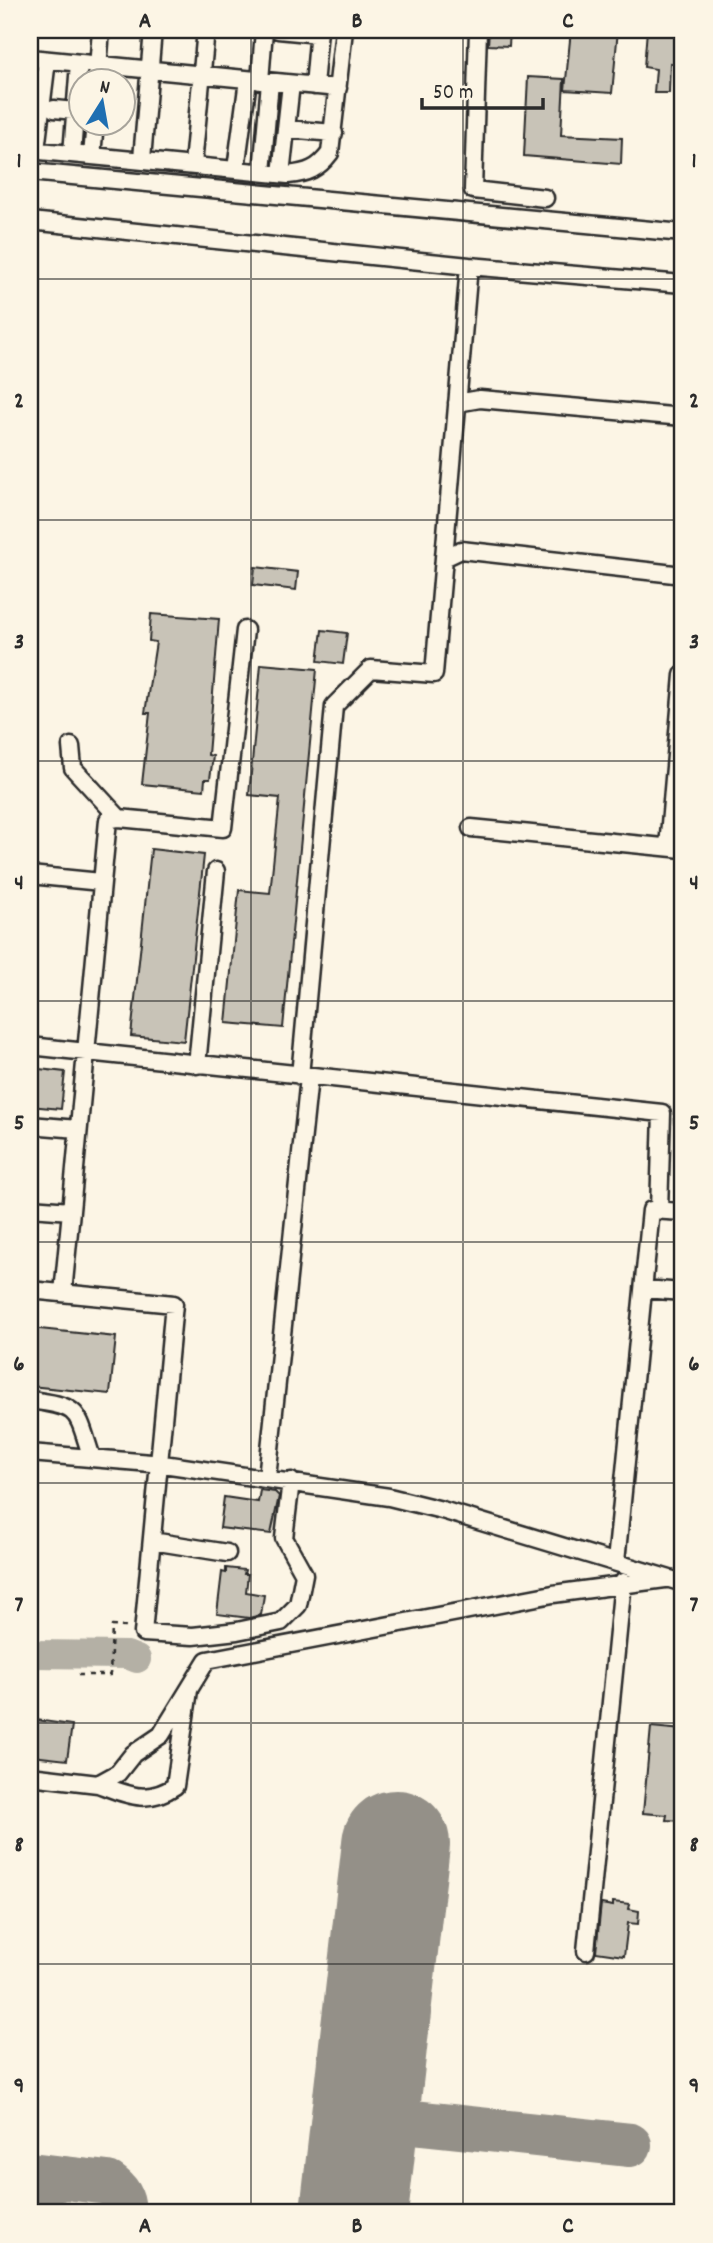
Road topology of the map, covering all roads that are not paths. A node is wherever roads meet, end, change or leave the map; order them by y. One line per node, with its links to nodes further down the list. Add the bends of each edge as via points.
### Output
1 (101, 30): 14 (street)
2 (153, 30): 15 (street)
3 (206, 30): 17 (street)
4 (264, 30): 18 (street)
5 (278, 30): 8 (street)
6 (344, 30): 21 (street)
7 (478, 30): 37 (street, via 473,190)
8 (319, 32): 20 (street)
9 (30, 58): 10 (street)
10 (47, 60): 11 (street); 22 (street)
11 (79, 63): 12 (street); 13 (street)
12 (79, 66)
13 (85, 66)
14 (98, 66)
15 (149, 70): 16 (street); 17 (street); 31 (street)
16 (136, 71)
17 (202, 75): 18 (street); 32 (street)
18 (259, 81): 19 (street); 33 (street); 35 (street)
19 (290, 84): 20 (street); 24 (street)
20 (314, 86): 21 (street)
21 (338, 88): 25 (street)
22 (42, 103): 23 (street); 28 (street)
23 (66, 109)
24 (286, 129): 25 (street); 36 (street)
25 (334, 133): 36 (street, via 330,153 320,166 304,173)
26 (73, 136): 29 (street)
27 (94, 136): 30 (street)
28 (33, 150): 29 (street)
29 (72, 154): 30 (street)
30 (92, 156): 31 (street)
31 (142, 159): 32 (street)
32 (193, 164): 33 (street)
33 (236, 169): 35 (street)
34 (30, 172): 39 (street)
35 (262, 172): 36 (street)
36 (281, 174)
37 (545, 198)
38 (30, 221): 40 (street)
39 (683, 233)
40 (469, 266): 41 (street); 42 (street)
41 (683, 284)
42 (457, 403): 43 (street, via 480,398); 44 (street)
43 (683, 417)
44 (444, 558): 45 (street, via 461,550); 59 (street, via 434,674 371,669 334,706)
45 (683, 575)
46 (245, 630): 50 (street, via 223,828)
47 (683, 675): 48 (street)
48 (682, 708): 52 (street)
49 (71, 746): 50 (street, via 73,768)
50 (119, 818): 55 (street, via 108,820)
51 (471, 828): 52 (street)
52 (675, 848)
53 (216, 871): 58 (street)
54 (30, 875): 55 (street)
55 (101, 882): 57 (street)
56 (30, 1046): 57 (street)
57 (85, 1052): 58 (street); 61 (street)
58 (197, 1065): 59 (street)
59 (305, 1077): 63 (street, via 662,1113); 74 (street)
60 (30, 1125): 61 (street)
61 (78, 1129): 64 (street)
62 (30, 1208): 64 (street)
63 (659, 1210): 65 (street); 66 (street, via 652,1210)
64 (71, 1211): 69 (street)
65 (683, 1212)
66 (644, 1289): 68 (street); 78 (street)
67 (30, 1290): 69 (street)
68 (683, 1292)
69 (63, 1293): 73 (street, via 174,1304)
70 (30, 1400): 72 (street, via 67,1405 77,1414)
71 (30, 1453): 72 (street)
72 (92, 1458): 73 (street)
73 (159, 1463): 74 (street); 76 (street)
74 (267, 1478): 75 (street)
75 (291, 1481): 76 (street, via 284,1538 304,1574 298,1605 281,1622 193,1636 143,1633); 78 (street, via 442,1510)
76 (152, 1541): 77 (street)
77 (226, 1553)
78 (616, 1562): 79 (street)
79 (665, 1579): 80 (street); 81 (street)
80 (623, 1583): 82 (street, via 207,1660); 85 (street)
81 (683, 1583)
82 (189, 1690): 84 (street, via 161,1735 133,1754 118,1773); 84 (street, via 175,1786 158,1797 129,1796)
83 (30, 1776): 84 (street)
84 (98, 1784)
85 (586, 1951)

